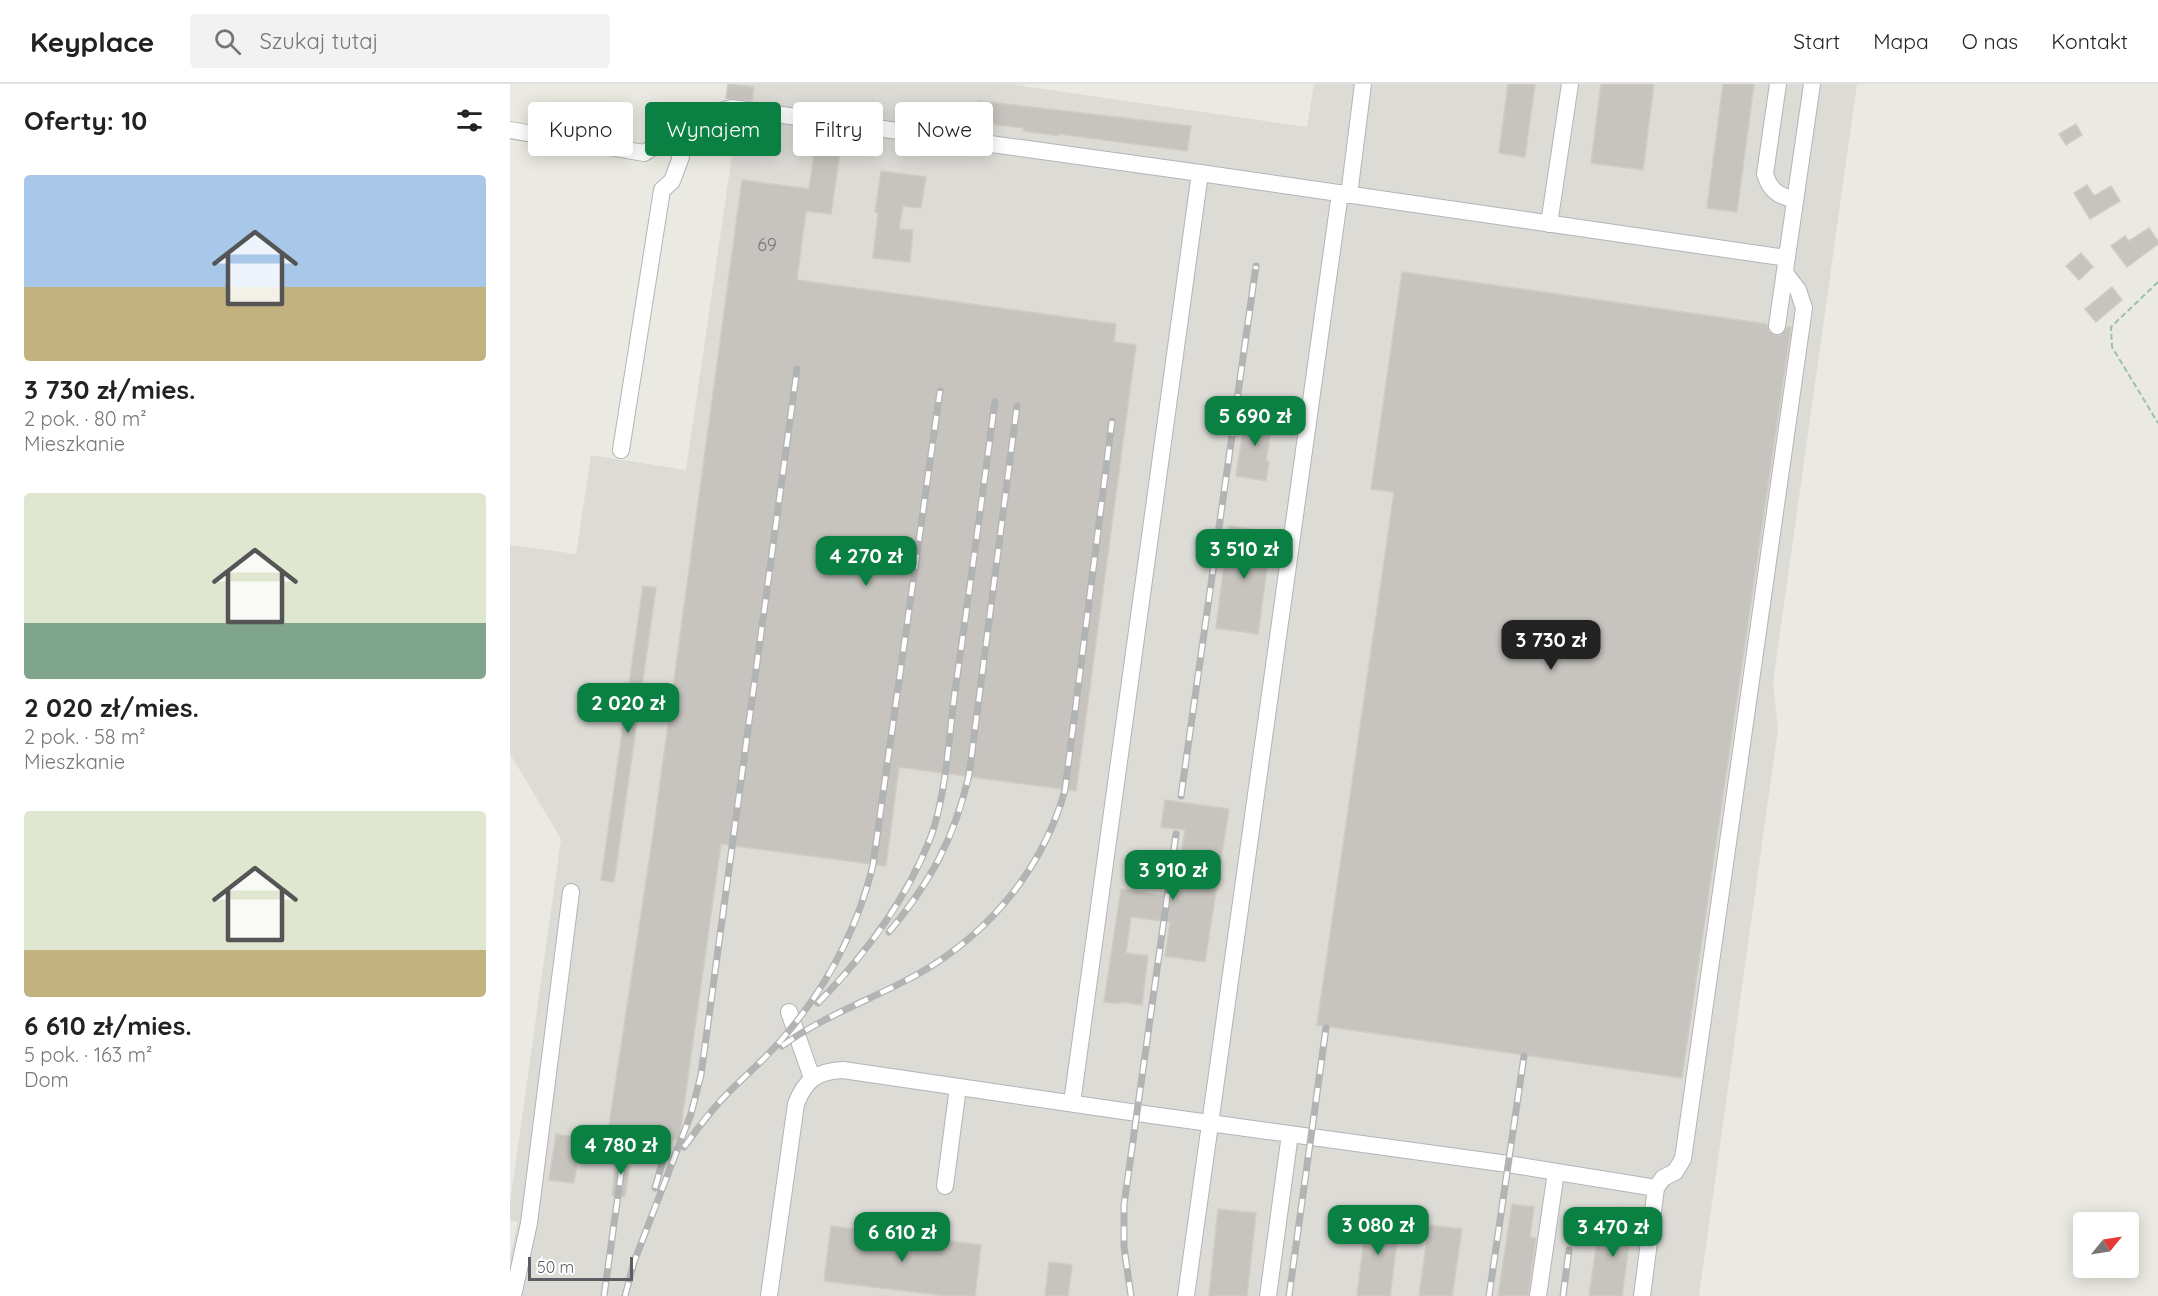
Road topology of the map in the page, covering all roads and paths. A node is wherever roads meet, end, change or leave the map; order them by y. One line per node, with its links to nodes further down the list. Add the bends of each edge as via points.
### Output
1 (1364, 84): 10 (street)
2 (1570, 84): 12 (street)
3 (1778, 84): 11 (street, via 1766,174 1778,195)
4 (1812, 84): 11 (street)
5 (781, 115): 9 (street)
6 (510, 130): 7 (street)
7 (645, 152)
8 (681, 156): 17 (street, via 672,181 662,190)
9 (1200, 173): 10 (street); 22 (street)
10 (1344, 194): 12 (street); 23 (street)
11 (1796, 200): 13 (street)
12 (1549, 224): 13 (street)
13 (1786, 266): 15 (street); 27 (street, via 1803,308 1794,379 1683,1159 1675,1172 1663,1178)
14 (2158, 282): 16 (path, via 2111,327 2112,347)
15 (1777, 326)
16 (2158, 423)
17 (621, 450)
18 (571, 892): 28 (street, via 529,1223)
19 (789, 1012): 20 (street)
20 (812, 1078): 21 (street, via 825,1071 843,1070); 29 (street, via 796,1104)
21 (958, 1086): 22 (street); 26 (street)
22 (1072, 1103): 23 (street)
23 (1209, 1123): 24 (street); 30 (street)
24 (1290, 1134): 25 (street); 31 (street)
25 (1556, 1172): 27 (street); 32 (street)
26 (945, 1186)
27 (1656, 1188): 33 (street)
28 (513, 1296)
29 (769, 1296)
30 (1186, 1296)
31 (1268, 1296)
32 (1538, 1296)
33 (1642, 1296)

